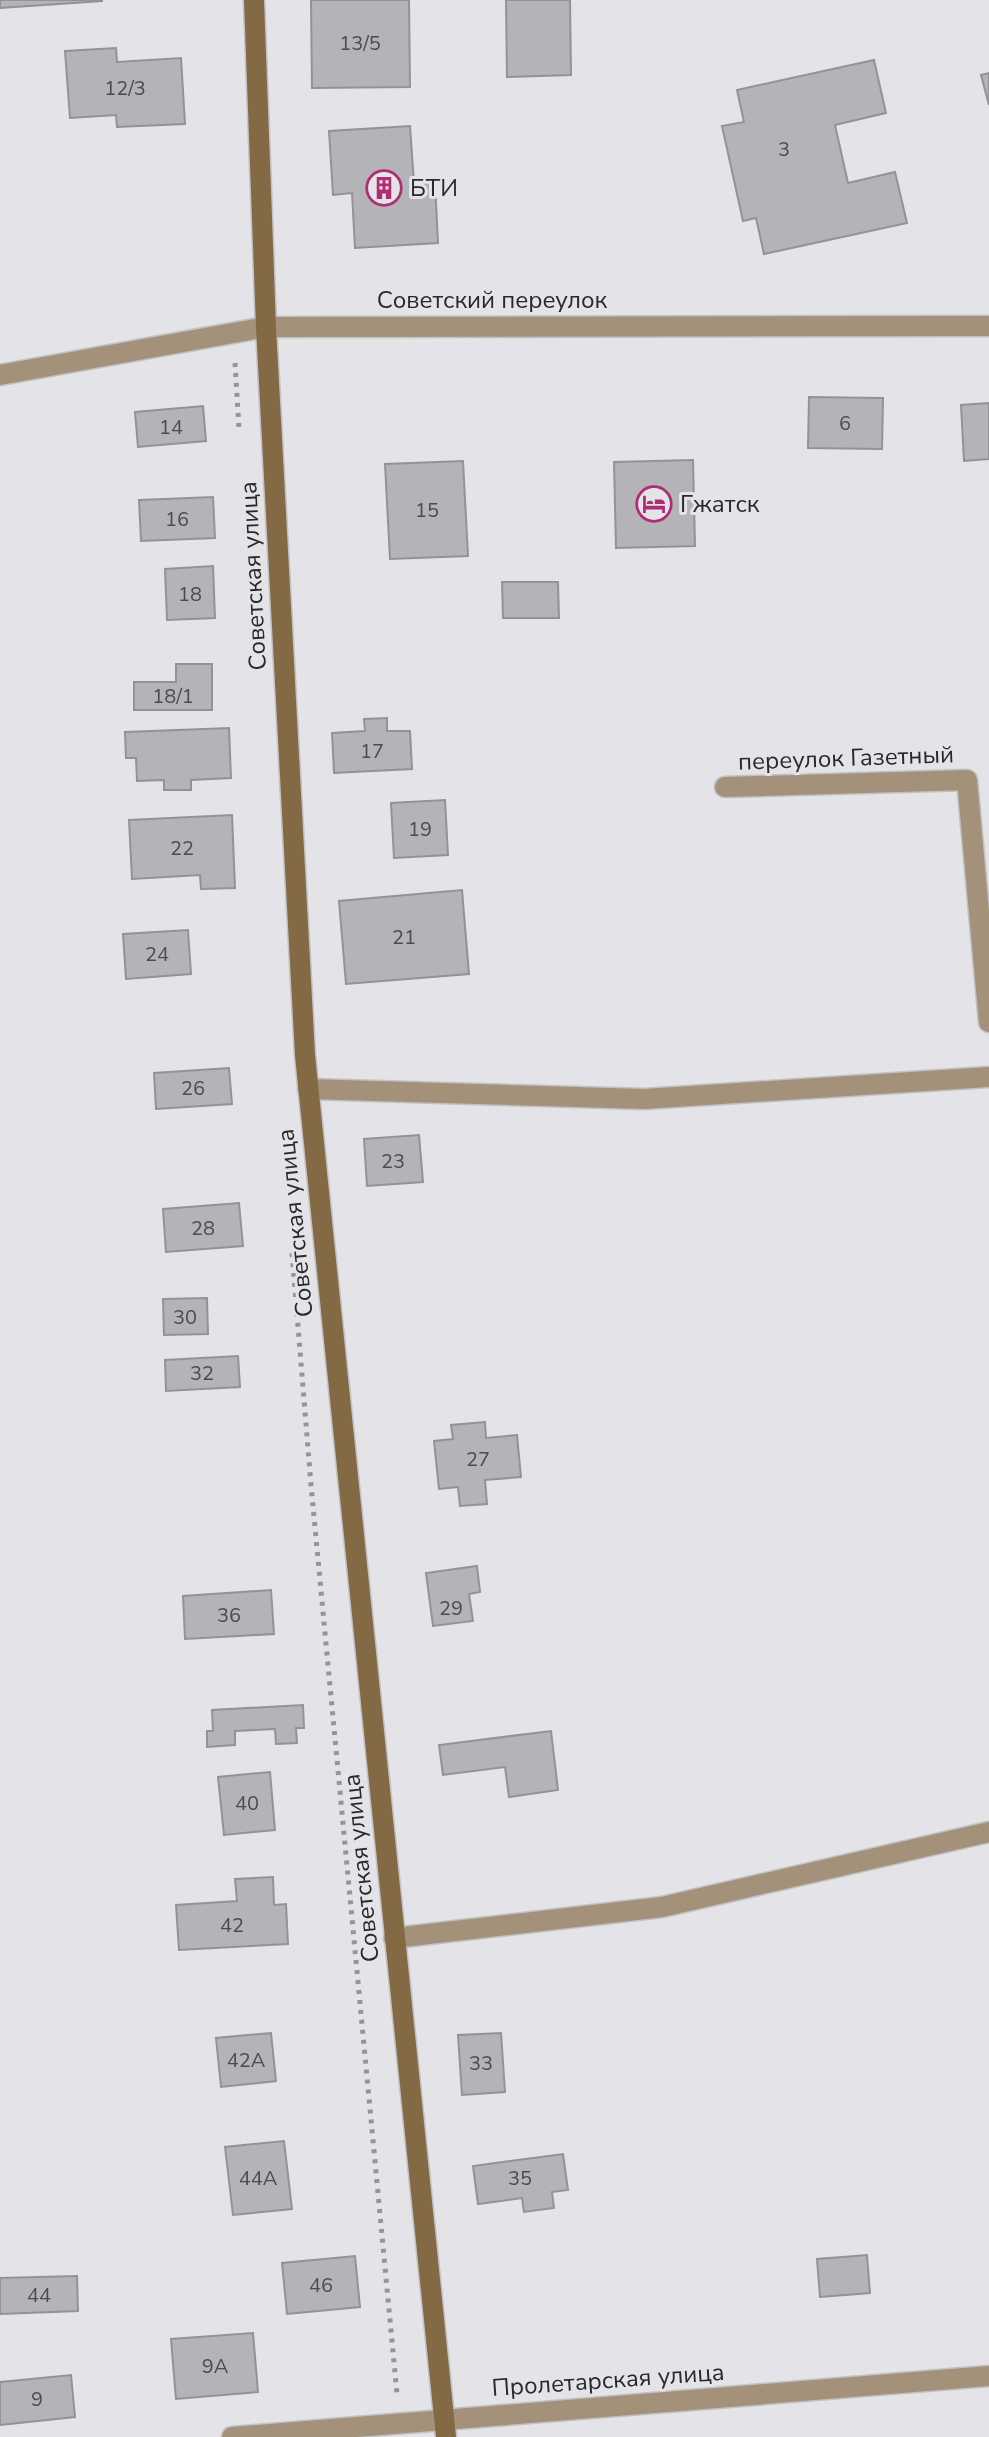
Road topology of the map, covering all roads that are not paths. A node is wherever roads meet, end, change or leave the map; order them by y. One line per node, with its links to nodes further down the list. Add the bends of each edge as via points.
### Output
1 (254, 0): 3 (main road, Советская улица)
2 (989, 326): 3 (street, Советский переулок)
3 (266, 327): 4 (street, Советский переулок); 8 (main road, Советская улица)
4 (0, 375)
5 (725, 787): 6 (street, переулок Газетный, via 967,780)
6 (989, 1022)
7 (989, 1077): 8 (street, via 644,1099)
8 (308, 1089): 10 (main road, Советская улица)
9 (989, 1832): 10 (street, via 662,1907)
10 (394, 1938): 12 (main road, Советская улица)
11 (989, 2376): 12 (street, Пролетарская улица)
12 (445, 2428): 13 (street, Пролетарская улица)
13 (232, 2437)

